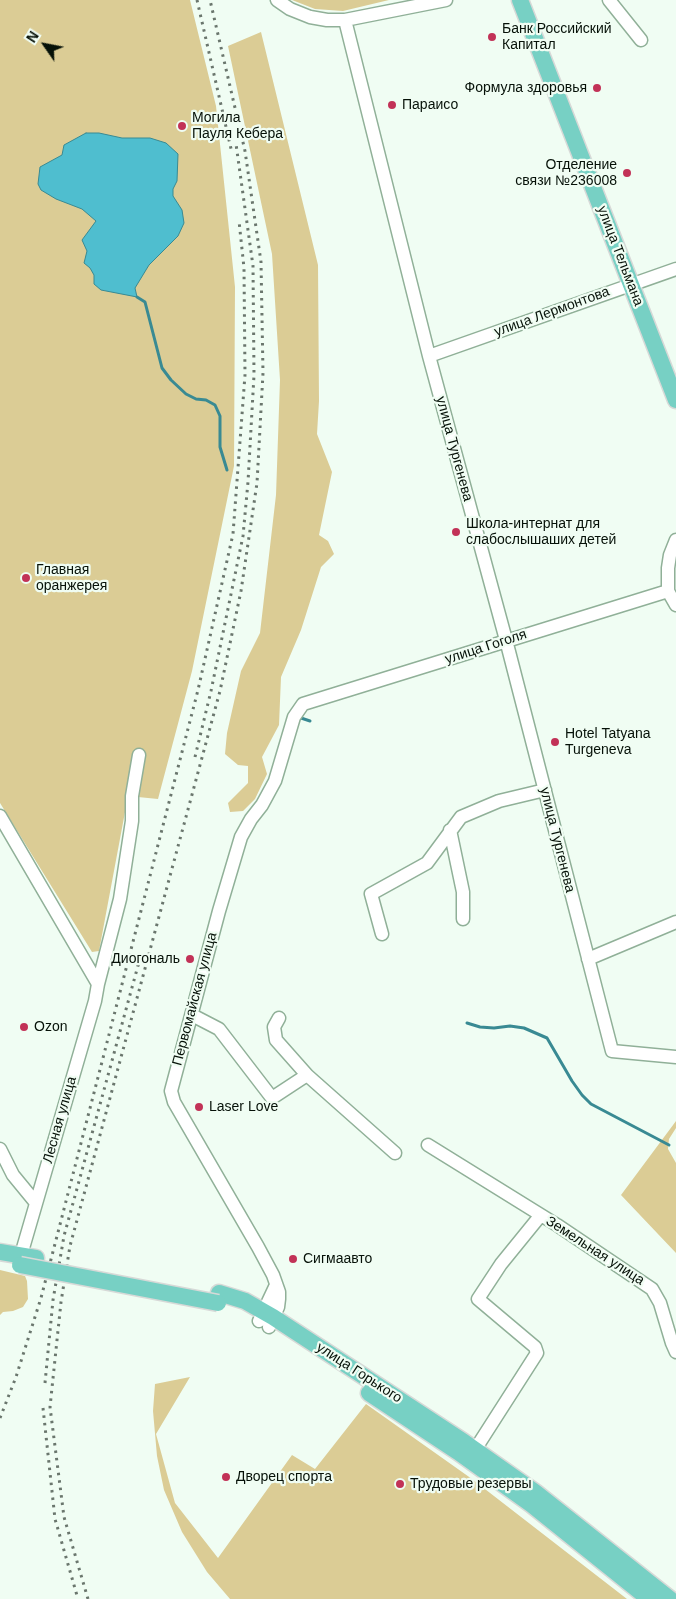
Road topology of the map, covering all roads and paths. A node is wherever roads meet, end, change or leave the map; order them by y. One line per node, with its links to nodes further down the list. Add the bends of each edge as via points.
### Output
1 (277, 0): 5 (street, via 310,16)
2 (446, 0): 5 (street)
3 (520, 0): 8 (main road, улица Тельмана)
4 (609, 0): 6 (street)
5 (345, 20): 9 (street, улица Тургенева)
6 (641, 40)
7 (676, 270): 8 (street, улица Лермонтова)
8 (631, 285): 9 (street, улица Лермонтова); 10 (main road, улица Тельмана)
9 (429, 356): 14 (street, улица Тургенева)
10 (676, 400)
11 (676, 540): 12 (street, via 670,555)
12 (668, 591): 13 (street); 14 (street, улица Гоголя)
13 (676, 605)
14 (506, 640): 15 (street, улица Гоголя); 17 (street, улица Тургенева)
15 (304, 704): 25 (street, Первомайская улица, via 294,717 275,781 241,837)
16 (139, 755): 24 (street, Лесная улица, via 120,899)
17 (544, 790): 19 (street, via 499,801 461,817); 23 (street, улица Тургенева)
18 (0, 816): 24 (street)
19 (450, 830): 20 (street, via 463,892); 22 (street, via 427,863 371,894)
20 (463, 919)
21 (676, 922): 23 (street)
22 (382, 934)
23 (588, 959): 27 (street, улица Тургенева, via 612,1051)
24 (98, 984): 32 (street, Лесная улица)
25 (192, 1015): 28 (street, via 219,1029 272,1098); 37 (street, Первомайская улица, via 171,1092 273,1275 279,1299)
26 (279, 1018): 28 (street, via 274,1027 276,1040)
27 (676, 1057)
28 (307, 1075): 31 (street)
29 (428, 1145): 33 (street)
30 (0, 1149): 32 (street, via 13,1175)
31 (395, 1153)
32 (36, 1203): 35 (street, Лесная улица)
33 (540, 1216): 38 (street, Земельная улица, via 652,1289); 39 (street, Земельная улица, via 501,1264 478,1299 535,1347 537,1353)
34 (0, 1252): 35 (main road, улица Горького)
35 (21, 1260): 36 (main road, улица Горького); 37 (main road, улица Горького, via 245,1301)
36 (0, 1262)
37 (266, 1319): 39 (main road, улица Горького)
38 (676, 1352)
39 (472, 1455): 40 (main road, улица Горького); 41 (main road, улица Горького, via 536,1492)
40 (649, 1599)
41 (670, 1599)

